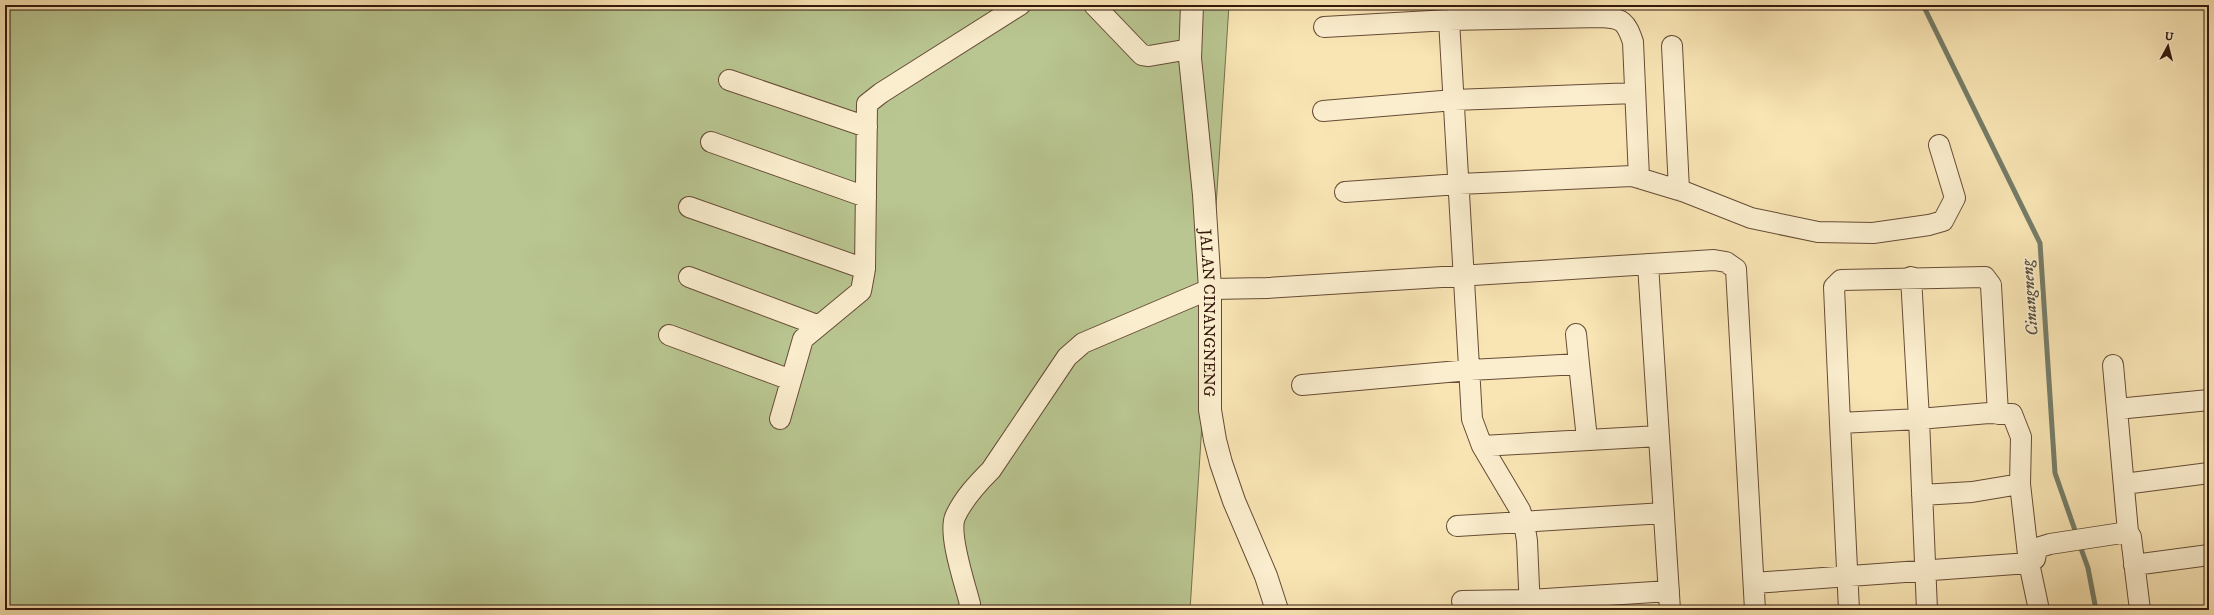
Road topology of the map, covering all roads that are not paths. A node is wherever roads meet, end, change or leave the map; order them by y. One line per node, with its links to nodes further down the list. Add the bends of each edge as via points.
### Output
1 (1020, 5): 12 (street, via 867,104)
2 (1094, 5): 7 (street, via 1142,55)
3 (1192, 5): 7 (street, JALAN CINANGNENG)
4 (1449, 20): 5 (street); 9 (street, via 1618,18 1628,27 1633,42); 10 (street)
5 (1324, 27)
6 (1672, 46): 17 (street)
7 (1190, 49): 26 (street, JALAN CINANGNENG)
8 (729, 80): 12 (street)
9 (1635, 93): 10 (street); 15 (street)
10 (1454, 100): 11 (street); 16 (street)
11 (1323, 111)
12 (867, 127): 19 (street)
13 (711, 142): 19 (street)
14 (1939, 145): 17 (street, via 1955,198 1943,221 1929,226 1873,233 1818,232 1751,218)
15 (1639, 178): 16 (street, via 1632,176); 17 (street)
16 (1459, 184): 18 (street); 23 (street)
17 (1679, 190)
18 (1345, 192)
19 (866, 197): 22 (street)
20 (689, 208): 22 (street)
21 (1648, 264): 23 (street); 41 (street); 57 (street, via 1714,260 1726,262 1736,269)
22 (865, 269): 27 (street, via 861,291)
23 (1465, 276): 26 (street); 32 (street)
24 (690, 277): 27 (street)
25 (1911, 277): 37 (street, via 1985,277 1991,285); 39 (street); 40 (street, via 1841,280 1834,287)
26 (1210, 289): 61 (street, via 1083,343 1066,357 991,470 976,485 955,518 953,534 970,604); 62 (street, JALAN CINANGNENG, via 1210,410 1215,440 1234,501 1266,576)
27 (818, 325): 33 (street, via 803,338)
28 (1576, 334): 30 (street)
29 (669, 335): 33 (street)
30 (1579, 364): 32 (street); 42 (street)
31 (2113, 365): 36 (street)
32 (1470, 370): 34 (street); 43 (street, via 1472,419)
33 (791, 380): 38 (street)
34 (1302, 385)
35 (2209, 400): 36 (street)
36 (2117, 409): 46 (street)
37 (1998, 414): 39 (street); 45 (street, via 2012,414 2021,438)
38 (780, 419)
39 (1918, 419): 40 (street); 47 (street)
40 (1840, 423): 56 (street)
41 (1659, 436): 42 (street); 48 (street)
42 (1587, 439): 43 (street)
43 (1482, 446): 49 (street, via 1520,510)
44 (2209, 473): 46 (street)
45 (2020, 484): 47 (street, via 1972,492); 53 (street)
46 (2124, 484): 51 (street)
47 (1922, 495): 55 (street)
48 (1664, 513): 49 (street); 59 (street)
49 (1524, 522): 50 (street); 60 (street)
50 (1457, 526)
51 (2128, 532): 53 (street, via 2037,548 2035,559); 54 (street, via 2131,537)
52 (2209, 555): 54 (street)
53 (2029, 563): 55 (street); 66 (street)
54 (2134, 565): 67 (street)
55 (1925, 571): 56 (street); 65 (street)
56 (1846, 577): 57 (street); 64 (street)
57 (1754, 583): 63 (street)
58 (1462, 601): 60 (street)
59 (1670, 601): 60 (street)
60 (1530, 605)
61 (968, 610)
62 (1277, 610)
63 (1755, 610)
64 (1849, 610)
65 (1927, 610)
66 (2039, 610)
67 (2140, 610)

